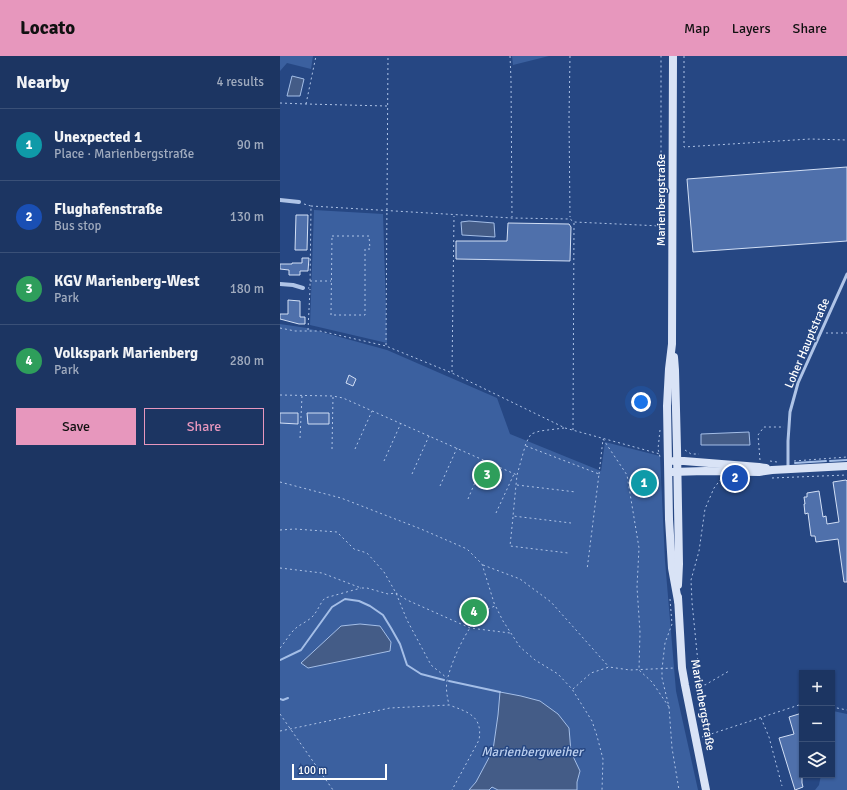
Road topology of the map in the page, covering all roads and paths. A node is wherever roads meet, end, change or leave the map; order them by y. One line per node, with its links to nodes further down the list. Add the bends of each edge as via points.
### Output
1 (316, 56): 9 (path)
2 (388, 56): 10 (path)
3 (510, 56): 17 (path)
4 (570, 56): 18 (path)
5 (662, 56): 19 (path, via 661,226)
6 (673, 56): 30 (main road, Marienbergstraße)
7 (684, 56): 11 (path, via 684,147 810,139)
8 (280, 102): 9 (path)
9 (306, 104): 10 (path)
10 (388, 106): 15 (path)
11 (847, 140)
12 (280, 200): 13 (street)
13 (299, 202): 14 (path)
14 (311, 206): 15 (path); 21 (path)
15 (387, 211): 16 (path); 31 (path)
16 (454, 215): 17 (path); 32 (path)
17 (512, 218): 18 (path)
18 (570, 218): 19 (path)
19 (574, 222): 40 (path)
20 (847, 274): 28 (lane, Loher Hauptstraße)
21 (310, 281): 22 (path); 25 (path)
22 (331, 281): 22 (path, via 331,315 365,315 365,249 370,249 369,236 332,236)
23 (280, 284): 24 (street)
24 (303, 288): 25 (path)
25 (310, 288): 27 (path)
26 (280, 328): 27 (path)
27 (308, 331): 31 (path, via 320,331)
28 (820, 333): 29 (path); 38 (lane, Loher Hauptstraße, via 798,383 790,412)
29 (847, 333)
30 (672, 344): 52 (main road, Marienbergstraße); 53 (main road, Marienbergstraße)
31 (386, 346): 32 (path)
32 (452, 373): 39 (path)
33 (280, 395): 34 (path)
34 (302, 396): 35 (path); 42 (path)
35 (333, 396): 36 (path); 47 (path)
36 (372, 410): 37 (path); 48 (path)
37 (401, 423): 41 (path); 54 (path)
38 (789, 427): 57 (lane, Loher Hauptstraße); 59 (path, via 764,427 758,434)
39 (565, 428): 40 (path); 44 (path, via 531,434)
40 (573, 430): 43 (path)
41 (429, 436): 45 (path); 64 (path)
42 (300, 438)
43 (603, 438): 52 (path); 66 (path); 91 (path, via 626,475 638,548)
44 (525, 446): 66 (path); 67 (path)
45 (457, 448): 55 (path); 70 (path)
46 (683, 448): 50 (path, via 691,454)
47 (332, 449)
48 (355, 449)
49 (658, 449): 52 (path)
50 (699, 454)
51 (847, 457): 57 (path)
52 (664, 458): 53 (main road); 61 (main road, Marienbergstraße)
53 (678, 460): 59 (main road); 62 (main road, Marienbergstraße)
54 (384, 461)
55 (484, 461): 65 (path); 72 (path)
56 (766, 461): 57 (path)
57 (788, 465): 58 (main road); 60 (main road)
58 (847, 466)
59 (759, 467): 60 (main road)
60 (772, 470): 63 (main road)
61 (668, 472): 62 (main road); 83 (main road, Marienbergstraße)
62 (678, 472): 63 (main road); 83 (main road, Marienbergstraße, via 679,564)
63 (726, 472): 92 (path, via 714,488 705,509 699,551 691,580 700,684 705,685)
64 (412, 474)
65 (514, 474): 67 (path); 73 (path)
66 (599, 474): 80 (path)
67 (517, 475): 69 (path)
68 (280, 482): 78 (path, via 341,498 421,529 468,549)
69 (516, 485): 71 (path); 74 (path)
70 (440, 486)
71 (576, 492)
72 (468, 499)
73 (496, 513)
74 (513, 516): 75 (path); 77 (path, via 510,546)
75 (571, 523)
76 (280, 530): 82 (path, via 337,532 354,549 367,553 384,572)
77 (568, 553)
78 (482, 564): 84 (path); 88 (path, via 520,579 551,602)
79 (280, 568): 81 (path, via 322,573)
80 (587, 570)
81 (361, 588): 82 (path); 87 (path, via 326,598 312,616 290,634)
82 (396, 594): 85 (path); 93 (path, via 431,665)
83 (674, 600): 89 (main road, Marienbergstraße); 90 (path, via 672,624 665,643)
84 (495, 606): 85 (path, via 482,613); 86 (path)
85 (470, 628): 86 (path); 93 (path)
86 (510, 633): 94 (path, via 528,655 558,674)
87 (280, 648)
88 (609, 667): 91 (path); 94 (path, via 591,673)
89 (682, 668): 90 (path); 104 (main road, Marienbergstraße)
90 (662, 669): 91 (path); 97 (path)
91 (639, 670): 97 (path, via 652,682)
92 (729, 671)
93 (447, 678): 95 (path)
94 (572, 689): 108 (path, via 592,721 598,736 603,759)
95 (449, 705): 102 (path, via 390,708); 107 (path, via 474,716 480,732 479,740)
96 (799, 705): 101 (path)
97 (669, 707): 109 (path)
98 (835, 708): 99 (path)
99 (847, 710)
100 (280, 714): 102 (path)
101 (760, 718): 104 (path); 105 (path, via 769,737)
102 (290, 730): 103 (path); 106 (path)
103 (280, 731)
104 (696, 739): 110 (main road, Marienbergstraße)
105 (782, 786)
106 (333, 790)
107 (452, 790)
108 (602, 790)
109 (679, 790)
110 (706, 790)

